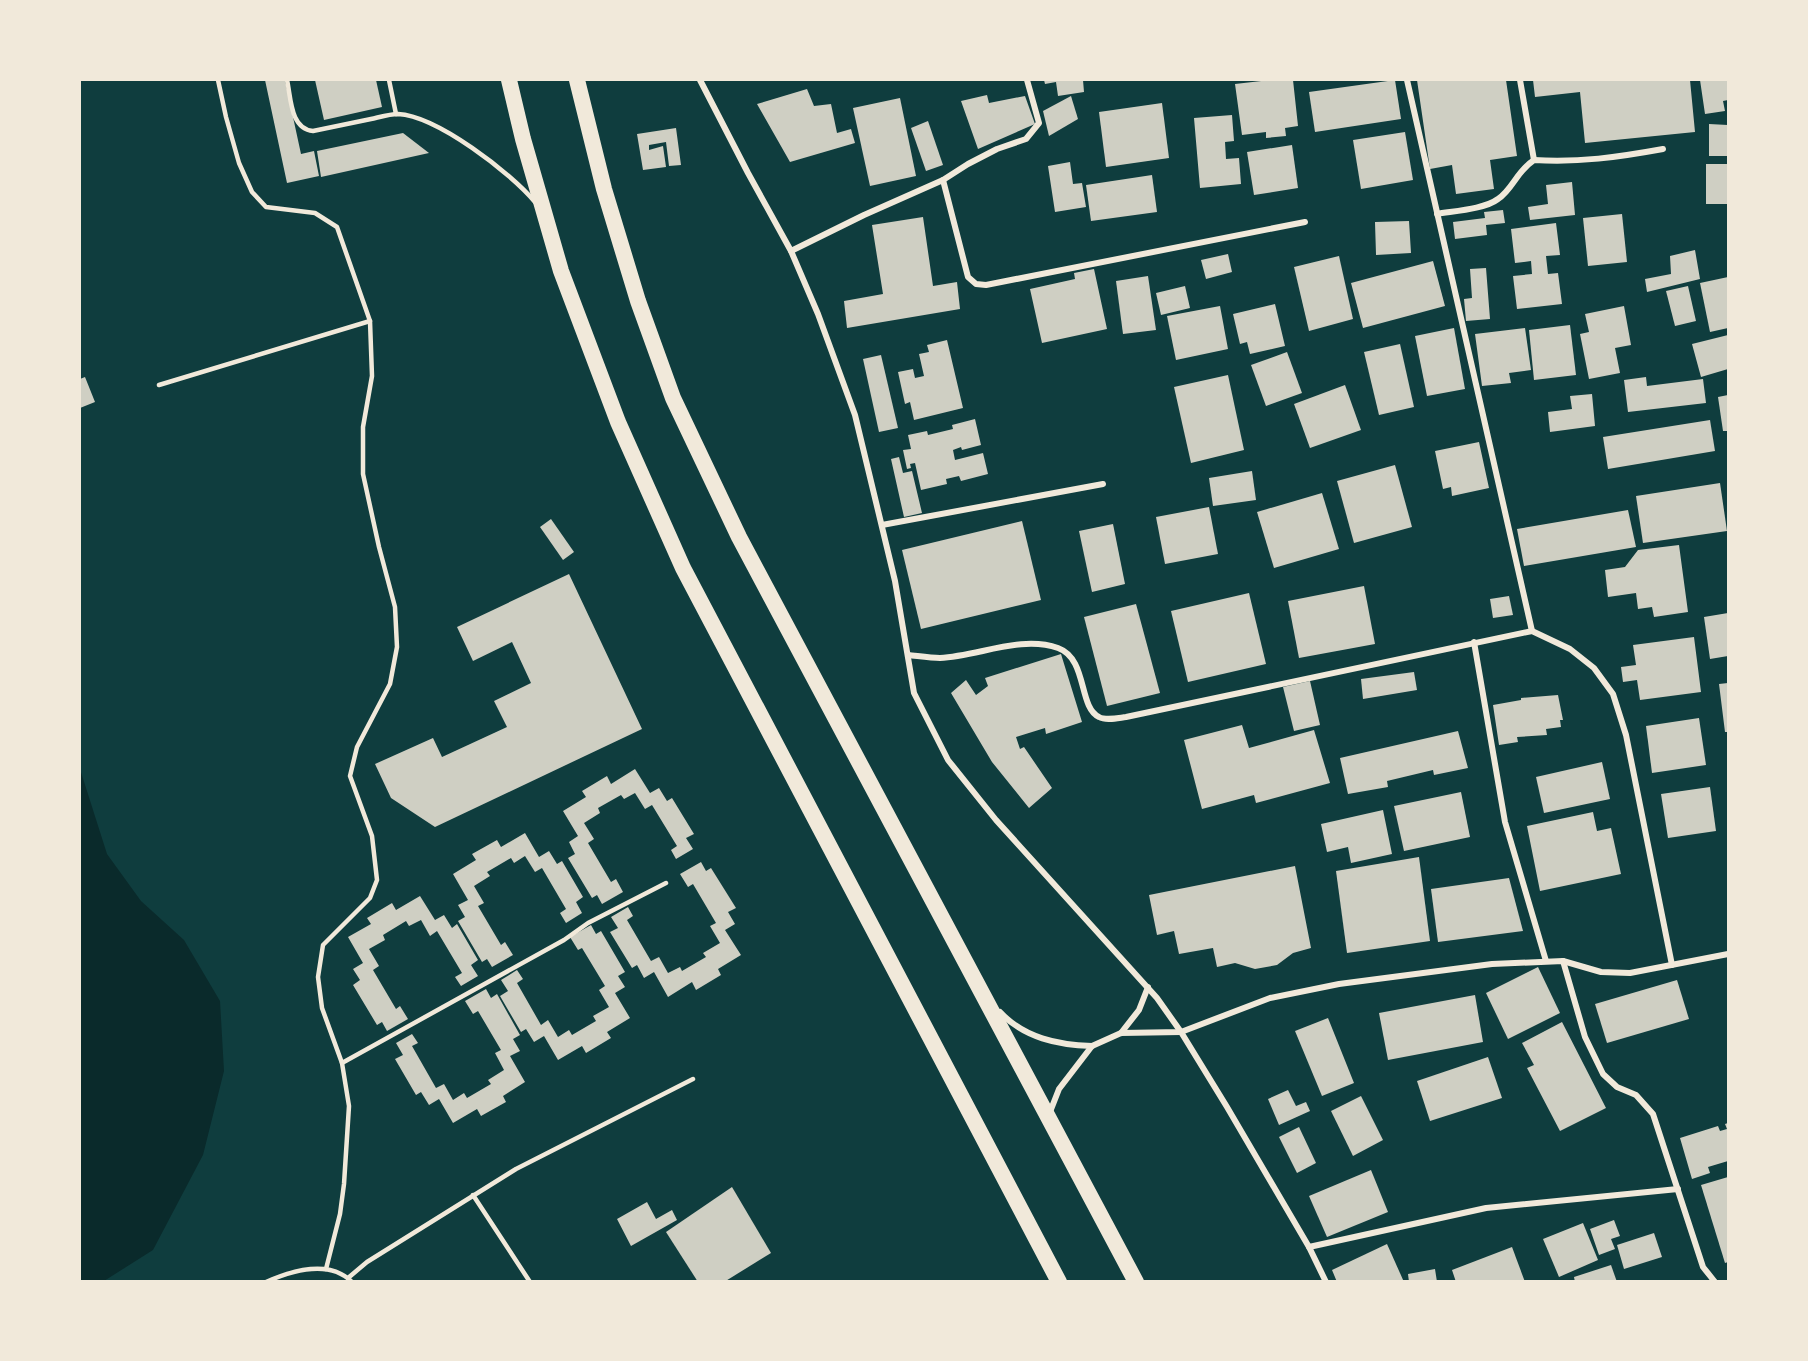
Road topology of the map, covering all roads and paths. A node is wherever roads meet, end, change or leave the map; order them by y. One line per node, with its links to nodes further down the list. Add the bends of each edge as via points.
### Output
1 (218, 80): 18 (lane, via 238,164 252,192 266,207 315,213 337,227)
2 (287, 80): 10 (lane, via 298,125 308,130)
3 (389, 80): 10 (lane)
4 (509, 80): 15 (highway)
5 (577, 80): 31 (highway, via 604,189 673,398 739,537)
6 (700, 80): 17 (street)
7 (1027, 80): 13 (street, via 1039,123 1035,129 1026,139 987,154)
8 (1407, 80): 14 (street)
9 (1520, 80): 12 (street)
10 (396, 114): 15 (lane, via 421,120 487,158 513,179)
11 (1663, 149): 12 (street, via 1602,160)
12 (1534, 160): 14 (street, via 1497,201)
13 (943, 180): 16 (street, via 969,277 976,284); 17 (street)
14 (1437, 214): 22 (street)
15 (545, 215): 45 (highway, via 561,271 618,422 683,568)
16 (1305, 222)
17 (791, 251): 21 (street, via 855,415)
18 (370, 321): 19 (lane); 35 (lane, via 372,376 363,427 363,474 395,607 397,647 390,684 357,747 350,776 372,836 377,880 370,898 323,945 318,977 322,1008)
19 (159, 385)
20 (1103, 484): 21 (street)
21 (882, 525): 24 (street)
22 (1532, 631): 23 (street); 29 (street, via 1570,649 1594,668 1613,694 1626,735)
23 (1474, 642): 24 (street, via 1107,719 1092,711 1077,665 1059,648 1031,643 940,658); 27 (street, via 1505,822)
24 (908, 655): 30 (street, via 914,693 948,760 996,820)
25 (666, 883): 35 (lane)
26 (1728, 954): 29 (street)
27 (1546, 961): 28 (street); 32 (street, via 1339,984 1270,998)
28 (1563, 961): 29 (street, via 1601,972 1630,973); 38 (street, via 1585,1036 1603,1074 1617,1087 1636,1095 1653,1114)
29 (1672, 965)
30 (1148, 987): 32 (street); 33 (street, via 1139,1010)
31 (987, 999): 34 (street, via 1023,1030 1057,1043); 37 (highway)
32 (1181, 1032): 33 (street); 40 (street)
33 (1121, 1033): 34 (street)
34 (1092, 1046): 37 (street, via 1059,1089)
35 (342, 1063): 41 (lane, via 349,1106 344,1184)
36 (693, 1079): 39 (lane, via 516,1169)
37 (1048, 1117): 46 (highway)
38 (1678, 1189): 40 (street, via 1486,1208); 48 (street, via 1703,1267)
39 (473, 1196): 42 (lane, via 367,1262); 44 (lane)
40 (1309, 1247): 47 (street)
41 (326, 1269): 42 (lane); 43 (lane, via 295,1270)
42 (350, 1280)
43 (266, 1281)
44 (530, 1281)
45 (1059, 1281)
46 (1136, 1281)
47 (1326, 1281)
48 (1715, 1281)

